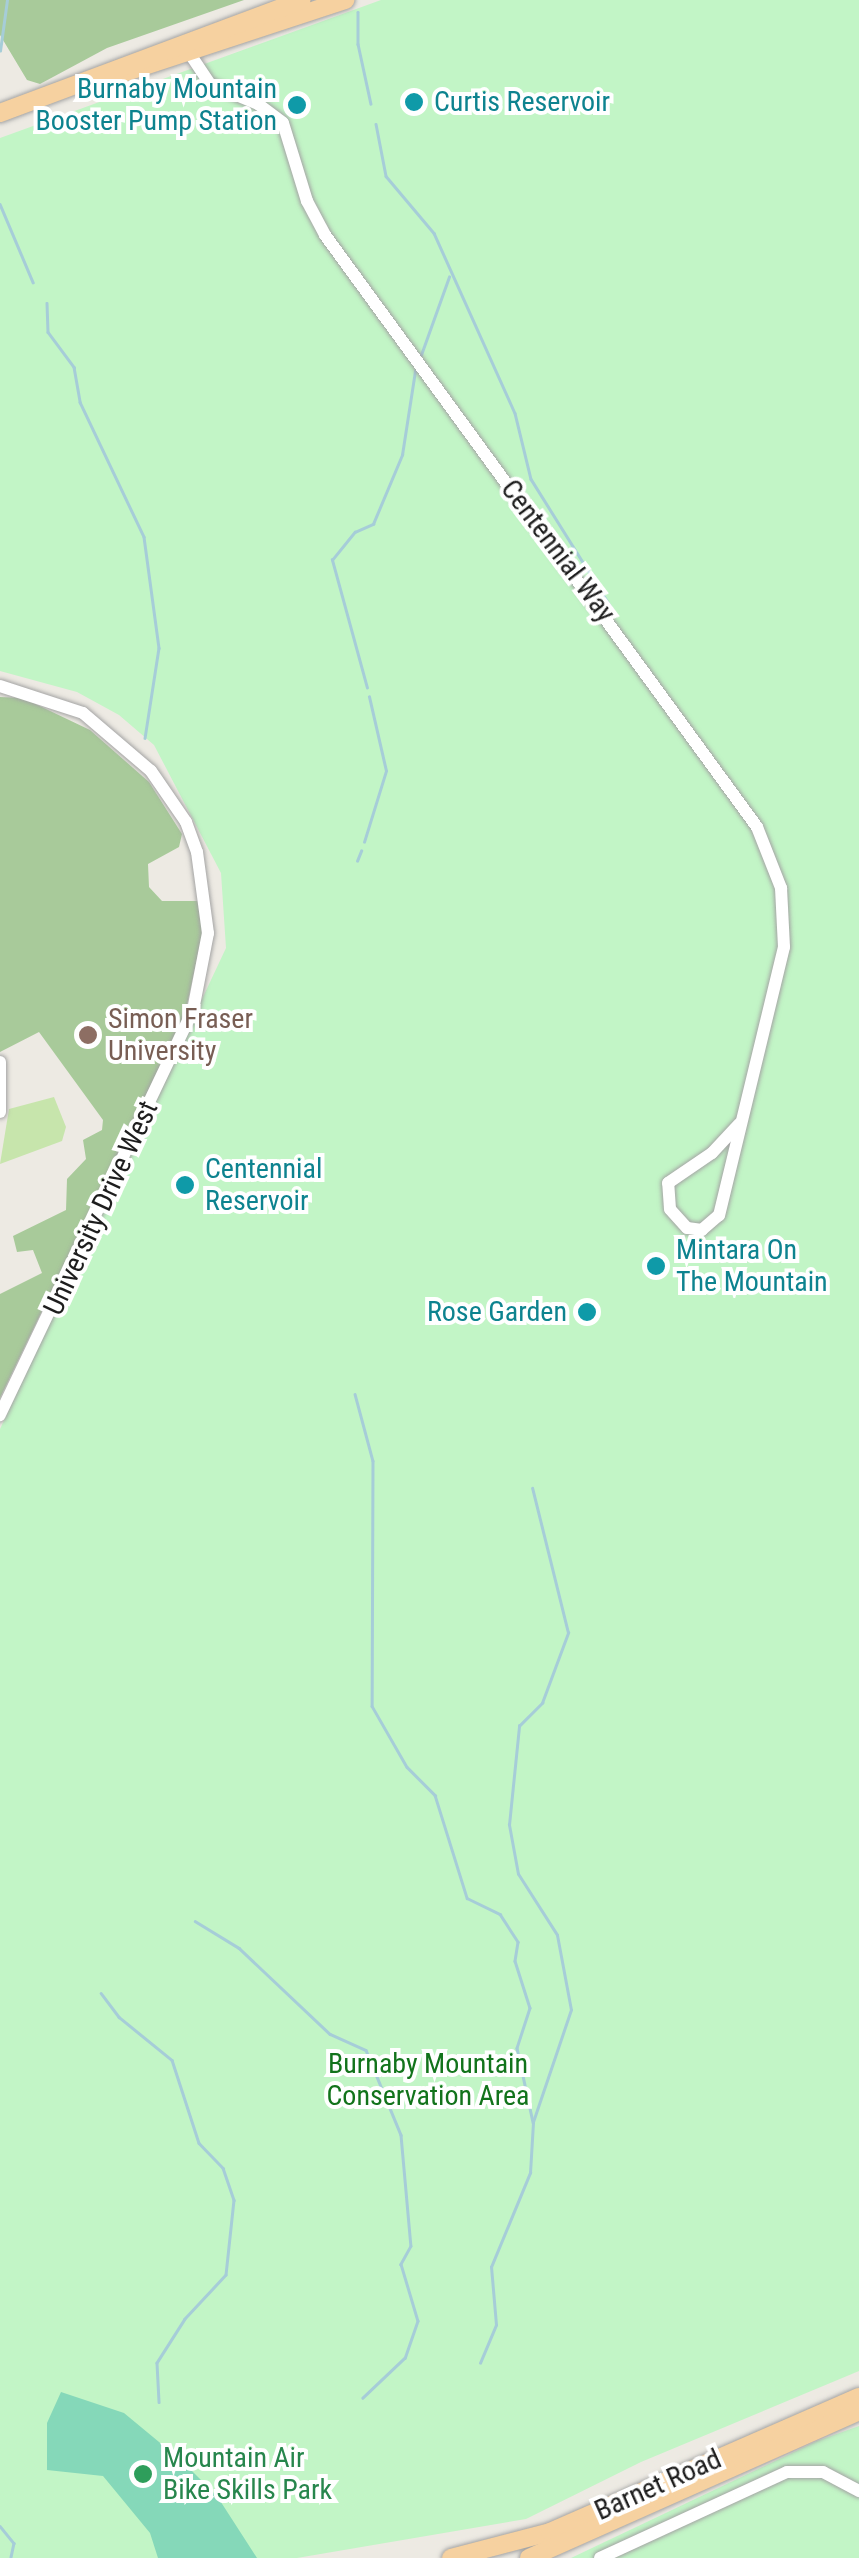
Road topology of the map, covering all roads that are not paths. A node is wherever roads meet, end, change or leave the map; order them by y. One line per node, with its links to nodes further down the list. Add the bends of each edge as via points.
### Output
1 (302, 0): 3 (main road)
2 (344, 0): 3 (main road)
3 (187, 48): 4 (main road, via 126,77 94,80); 8 (street, Centennial Way, via 210,84 258,104 282,123 306,201 325,235 757,826 781,888 786,928)
4 (0, 114)
5 (0, 686): 9 (street, University Drive West, via 83,713 151,771 186,822 197,852 208,933 193,1010)
6 (0, 1062): 7 (street)
7 (0, 1112)
8 (739, 1124): 8 (street, Centennial Way, via 712,1153 668,1183 670,1209 687,1228 702,1230 718,1216)
9 (0, 1415)
10 (859, 2396): 13 (main road, Barnet Road)
11 (859, 2411): 14 (main road, Barnet Road)
12 (859, 2490): 16 (street, Barnet Road, via 823,2472 787,2472)
13 (503, 2553): 15 (main road, Barnet Road)
14 (537, 2557)
15 (451, 2558)
16 (600, 2558)

